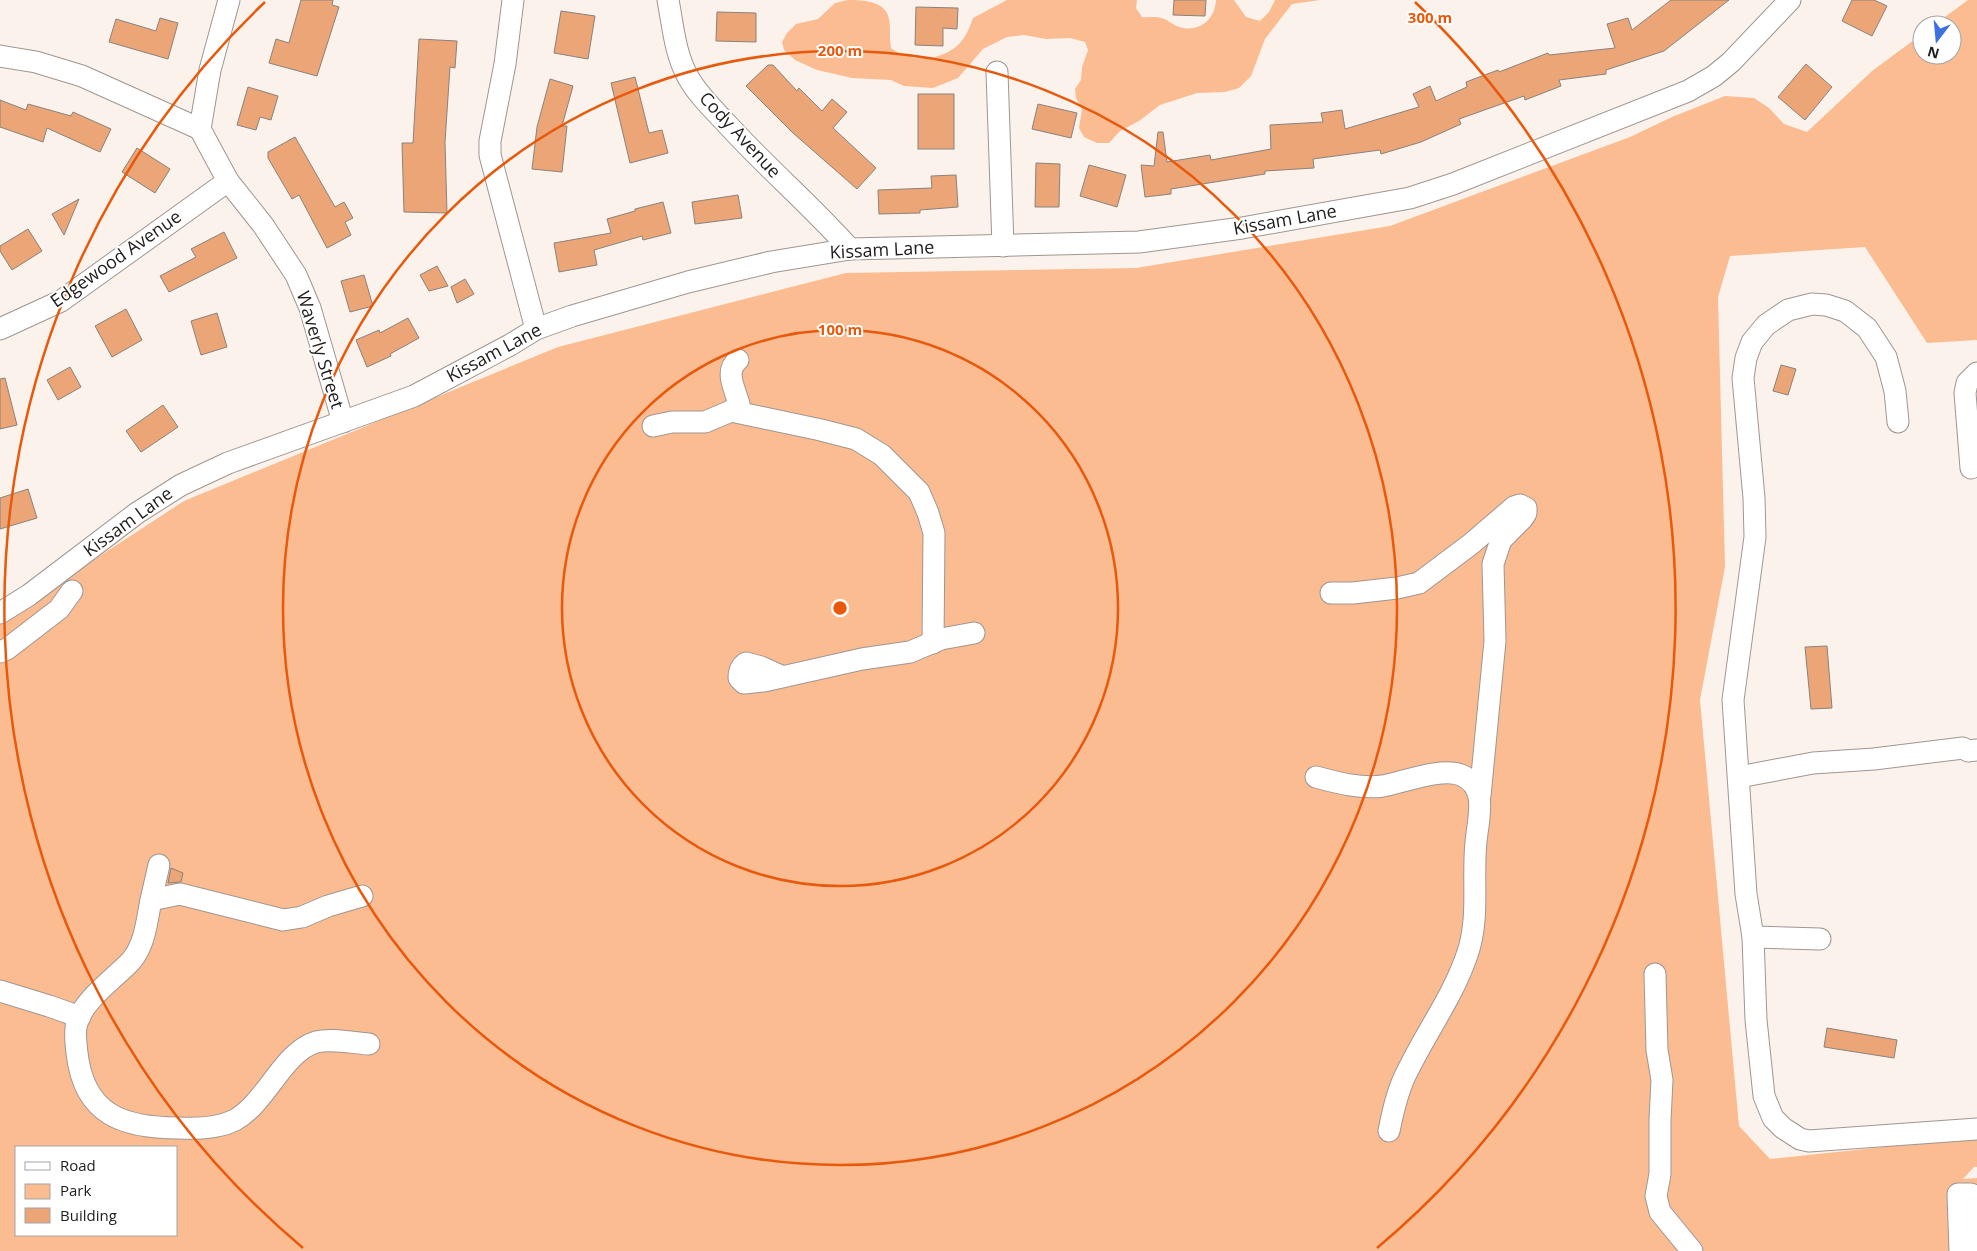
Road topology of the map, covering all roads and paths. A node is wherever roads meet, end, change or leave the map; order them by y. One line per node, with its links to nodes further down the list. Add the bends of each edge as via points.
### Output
1 (229, 0): 7 (street, via 210,70)
2 (513, 0): 11 (street, via 490,155)
3 (668, 0): 10 (street, Cody Avenue, via 677,52 688,77 704,100)
4 (1790, 0): 9 (street, Kissam Lane, via 1732,62 1688,91 1410,198 1242,228 1139,242)
5 (0, 56): 7 (street, via 36,62 82,76)
6 (997, 72): 9 (street)
7 (200, 129): 8 (street, Waverly Street)
8 (228, 181): 12 (street, Edgewood Avenue, via 61,300); 16 (street, Waverly Street, via 296,275 310,308)
9 (1003, 246): 10 (street, Kissam Lane)
10 (850, 249): 11 (street, Kissam Lane, via 771,262 688,282)
11 (536, 329): 16 (street, Kissam Lane, via 414,396)
12 (0, 330)
13 (738, 360): 15 (street, via 730,370 739,404)
14 (1977, 373): 19 (street, via 1967,384 1965,394)
15 (731, 411): 18 (street, via 704,422 672,422); 24 (street, via 856,440 882,455 919,492 934,533)
16 (343, 422): 22 (street, Kissam Lane, via 228,463 181,485 137,513)
17 (1898, 422): 29 (street, via 1895,391 1886,357 1867,328 1845,311 1812,304 1788,310 1766,325 1752,342 1743,378 1755,537 1733,700)
18 (653, 426)
19 (1971, 468)
20 (72, 591): 25 (street, via 59,609)
21 (1331, 593): 30 (street, via 1419,584 1514,507 1526,508 1522,519 1501,540 1493,564 1495,641)
22 (0, 614)
23 (974, 633): 24 (street)
24 (933, 643): 26 (street, via 910,652)
25 (0, 652)
26 (783, 677)
27 (1977, 750): 29 (street, via 1963,748 1813,763)
28 (1316, 776): 30 (street, via 1337,783 1370,787 1456,773 1475,784)
29 (1738, 777): 34 (street, via 1746,894)
30 (1480, 796): 41 (street, via 1475,850 1474,932 1456,982 1407,1071)
31 (159, 865): 33 (street)
32 (362, 896): 33 (street, via 302,917 282,920 180,894)
33 (151, 900): 38 (street, via 138,949)
34 (1753, 937): 35 (street); 40 (street, via 1756,1020 1764,1096 1773,1118 1783,1128 1808,1142)
35 (1820, 940)
36 (1655, 974): 42 (street, via 1657,1050 1662,1080 1660,1174 1656,1196 1660,1212)
37 (0, 991): 38 (street)
38 (80, 1017): 39 (street, via 76,1023 79,1072 88,1092 120,1120 156,1128 197,1128 235,1120 256,1102 290,1059 316,1042)
39 (369, 1044)
40 (1977, 1129)
41 (1389, 1131)
42 (1692, 1251)
43 (1960, 1251): 44 (street, via 1958,1194 1971,1194)
44 (1973, 1251)

